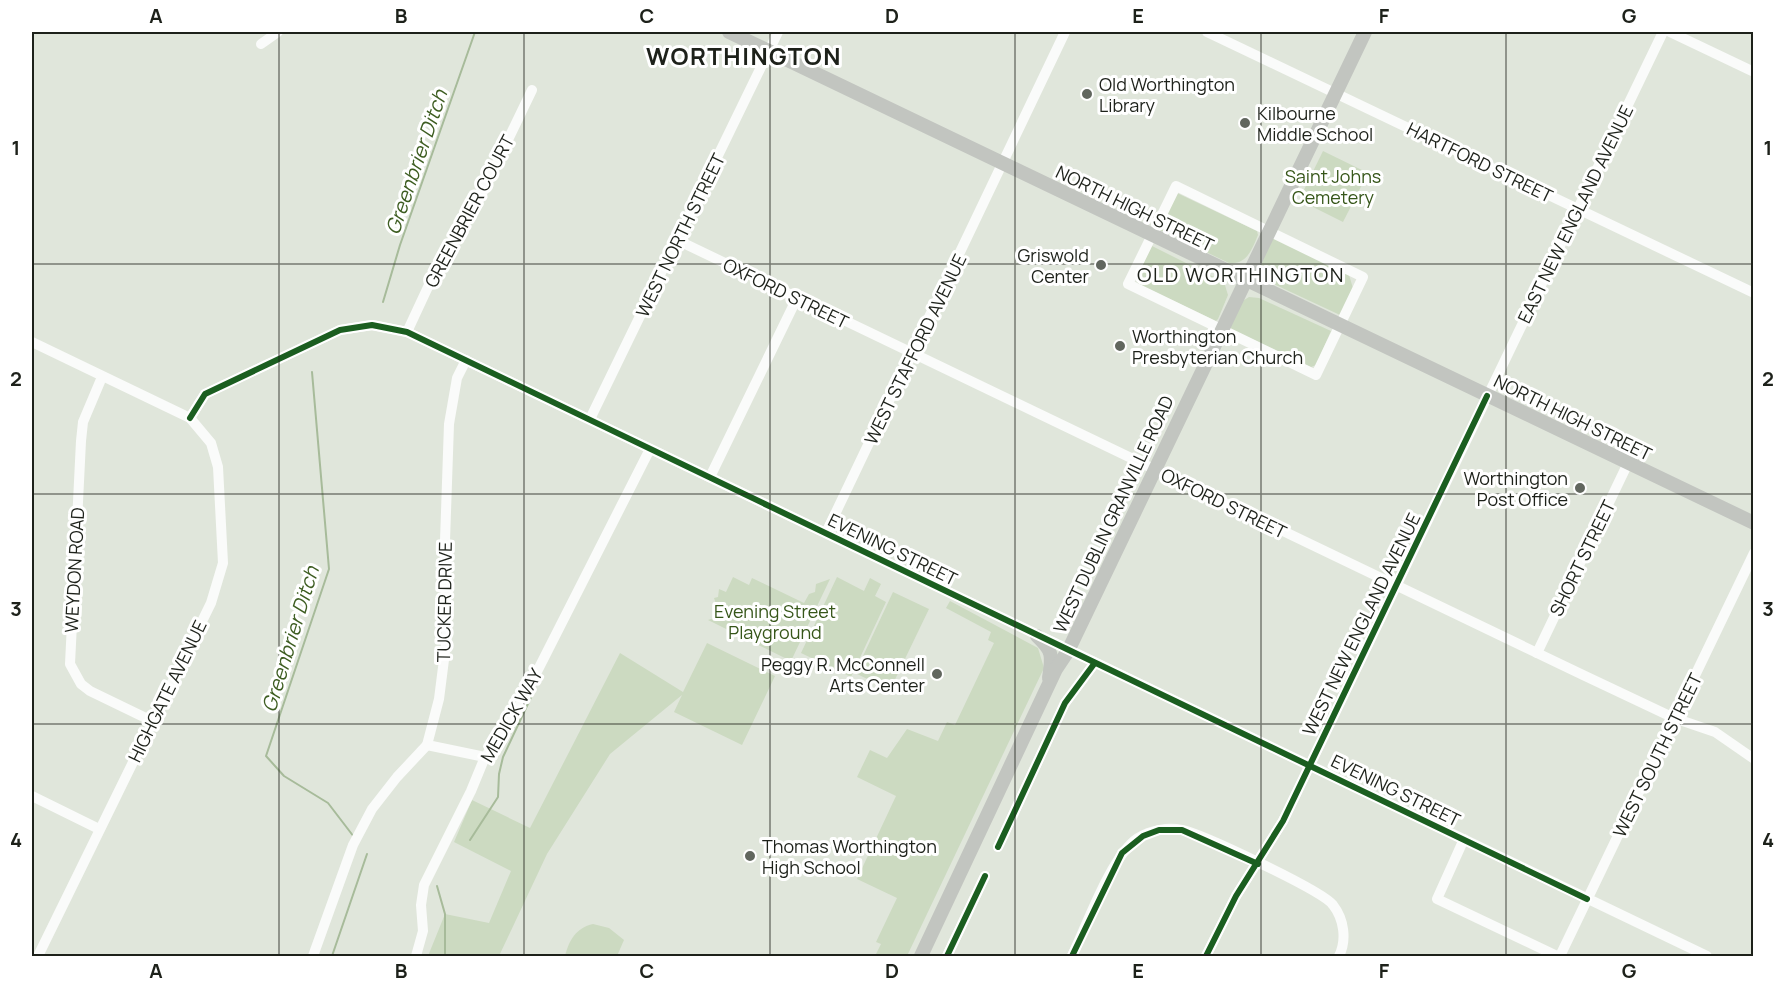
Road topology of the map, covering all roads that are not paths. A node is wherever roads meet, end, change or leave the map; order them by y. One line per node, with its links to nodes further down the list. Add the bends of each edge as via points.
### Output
1 (278, 32): 9 (street)
2 (729, 32): 10 (main road, NORTH HIGH STREET)
3 (778, 32): 10 (street, WEST NORTH STREET)
4 (1065, 32): 14 (street, WEST STAFFORD AVENUE)
5 (1207, 32): 13 (street, HARTFORD STREET)
6 (1365, 32): 13 (main road, WEST DUBLIN GRANVILLE ROAD)
7 (1663, 32): 15 (street, EAST NEW ENGLAND AVENUE)
8 (1670, 32): 11 (street)
9 (261, 44)
10 (769, 51): 14 (main road, NORTH HIGH STREET); 18 (street, WEST NORTH STREET)
11 (1754, 72)
12 (532, 90): 24 (street, GREENBRIER COURT, via 477,204 441,259)
13 (1335, 93): 15 (street, HARTFORD STREET); 16 (main road, WEST DUBLIN GRANVILLE ROAD)
14 (1002, 164): 17 (main road, NORTH HIGH STREET); 26 (street, WEST STAFFORD AVENUE)
15 (1577, 208): 20 (street, HARTFORD STREET); 29 (street, EAST NEW ENGLAND AVENUE)
16 (1268, 231): 17 (street, via 1176,186); 19 (main road, WEST DUBLIN GRANVILLE ROAD); 22 (street, via 1363,277)
17 (1152, 236): 19 (main road, NORTH HIGH STREET); 23 (street, via 1128,284)
18 (677, 240): 21 (street, OXFORD STREET); 31 (street, WEST NORTH STREET)
19 (1244, 281): 22 (main road, NORTH HIGH STREET); 23 (main road, WEST DUBLIN GRANVILLE ROAD)
20 (1754, 293)
21 (797, 298): 26 (street, OXFORD STREET); 35 (street)
22 (1340, 325): 23 (street, via 1316,375); 29 (main road, NORTH HIGH STREET)
23 (1221, 329): 34 (main road, WEST DUBLIN GRANVILLE ROAD)
24 (407, 332): 27 (street, EVENING STREET); 30 (street, EVENING STREET, via 372,325 340,330 205,394)
25 (32, 342): 28 (street)
26 (912, 354): 34 (street, OXFORD STREET); 37 (street, WEST STAFFORD AVENUE)
27 (466, 360): 31 (street, EVENING STREET); 47 (street, TUCKER DRIVE, via 457,378 449,424 447,636 439,699)
28 (102, 377): 30 (street); 46 (street, WEYDON ROAD, via 83,422 70,664 81,684 90,691)
29 (1487, 396): 33 (main road, NORTH HIGH STREET); 39 (street, WEST NEW ENGLAND AVENUE)
30 (189, 418): 46 (street, HIGHGATE AVENUE, via 202,430 215,453 223,562 216,592)
31 (590, 419): 32 (street, EVENING STREET)
32 (650, 449): 35 (street, EVENING STREET); 48 (street, MEDICK WAY, via 514,717)
33 (1628, 463): 36 (main road, NORTH HIGH STREET); 42 (street, SHORT STREET)
34 (1154, 470): 39 (street, OXFORD STREET); 41 (main road, WEST DUBLIN GRANVILLE ROAD)
35 (710, 477): 37 (street, EVENING STREET)
36 (1754, 524)
37 (826, 533): 40 (street, EVENING STREET)
38 (1754, 554): 45 (street, WEST SOUTH STREET)
39 (1396, 585): 42 (street, OXFORD STREET); 50 (street, WEST NEW ENGLAND AVENUE)
40 (1037, 636): 41 (street, EVENING STREET); 44 (main road, via 1051,654)
41 (1068, 651): 43 (street, EVENING STREET); 44 (main road, WEST DUBLIN GRANVILLE ROAD)
42 (1537, 653): 45 (street, OXFORD STREET)
43 (1094, 664): 50 (street, EVENING STREET); 54 (street, via 1065,703)
44 (1048, 686): 62 (main road, WEST DUBLIN GRANVILLE ROAD)
45 (1674, 718): 49 (street, OXFORD STREET, via 1715,732); 57 (street, WEST SOUTH STREET)
46 (152, 721): 52 (street, HIGHGATE AVENUE)
47 (427, 745): 48 (street); 60 (street, TUCKER DRIVE, via 397,777 363,827)
48 (485, 757): 61 (street, MEDICK WAY, via 424,885 423,931)
49 (1754, 759)
50 (1310, 766): 53 (street, EVENING STREET); 55 (street, WEST NEW ENGLAND AVENUE)
51 (32, 796): 52 (street)
52 (99, 829): 59 (street, HIGHGATE AVENUE)
53 (1464, 839): 57 (street, EVENING STREET); 67 (street, via 1437,899)
54 (998, 847)
55 (1258, 864): 64 (street, via 1190,832 1151,832 1122,853); 65 (street, WEST NEW ENGLAND AVENUE, via 1236,896); 66 (street, via 1324,895 1341,919 1344,940)
56 (985, 876): 63 (street)
57 (1587, 899): 58 (street, EVENING STREET); 67 (street, WEST SOUTH STREET)
58 (1686, 952): 68 (street, EVENING STREET)
59 (38, 957)
60 (313, 957)
61 (416, 957)
62 (921, 957)
63 (947, 957)
64 (1072, 957)
65 (1206, 957)
66 (1339, 957)
67 (1558, 957)
68 (1707, 957)

